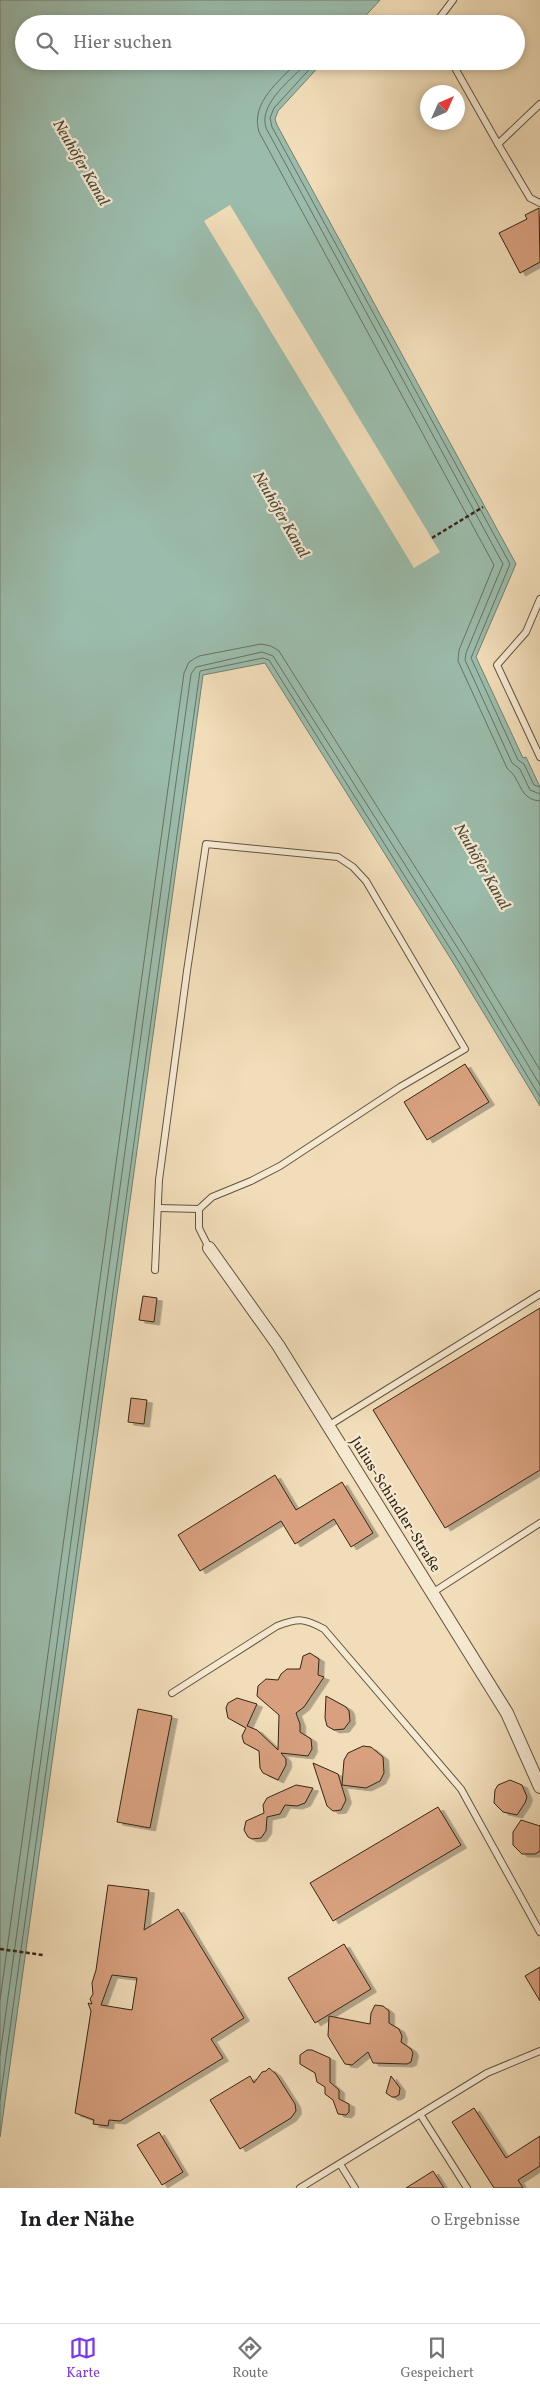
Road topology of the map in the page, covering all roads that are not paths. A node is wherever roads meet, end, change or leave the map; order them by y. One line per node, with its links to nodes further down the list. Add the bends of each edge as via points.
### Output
1 (453, 0): 2 (lane)
2 (442, 15)
3 (456, 70): 5 (lane)
4 (540, 104): 5 (lane)
5 (498, 144): 6 (lane, via 530,198)
6 (540, 203)
7 (540, 600): 8 (lane, via 526,632 497,665)
8 (540, 757)
9 (159, 1208): 10 (lane); 10 (lane, via 162,1161 206,844 338,858 353,867 366,881 465,1049 400,1087 280,1166 212,1197); 12 (lane)
10 (198, 1209): 11 (lane, via 199,1228)
11 (209, 1248): 14 (street, Julius-Schindler-Straße, via 278,1345)
12 (155, 1270)
13 (540, 1294): 14 (lane)
14 (328, 1426): 16 (street, Julius-Schindler-Straße)
15 (540, 1523): 16 (lane)
16 (432, 1592): 18 (street, Julius-Schindler-Straße, via 507,1713)
17 (172, 1693): 19 (lane, via 277,1626 294,1620 307,1620 324,1629 461,1789)
18 (540, 1787)
19 (540, 1932)
20 (540, 2051): 21 (lane, via 487,2073)
21 (420, 2114): 22 (lane); 25 (lane)
22 (340, 2164): 23 (lane); 24 (lane)
23 (300, 2188)
24 (355, 2188)
25 (467, 2188)

